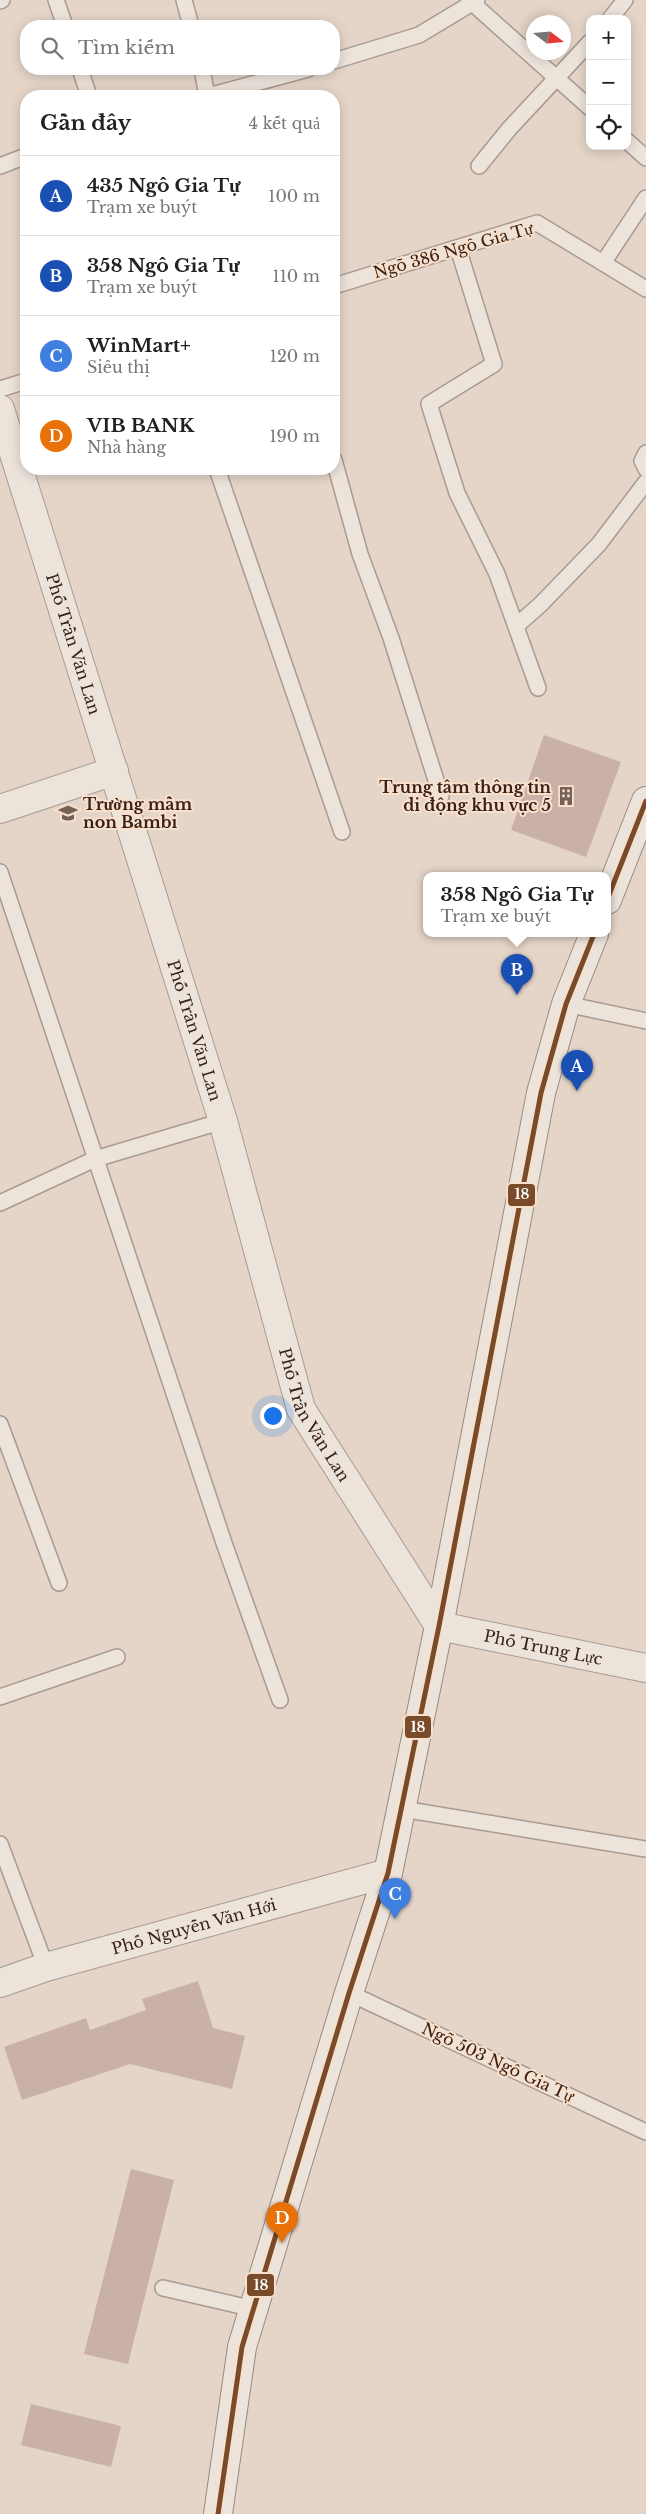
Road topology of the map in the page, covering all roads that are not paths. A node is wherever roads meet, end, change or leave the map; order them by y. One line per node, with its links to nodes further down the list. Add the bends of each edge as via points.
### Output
1 (56, 0): 6 (lane)
2 (184, 0): 7 (lane)
3 (624, 0): 5 (lane)
4 (473, 1): 9 (lane, via 419,35); 13 (lane)
5 (613, 15)
6 (63, 20)
7 (189, 20)
8 (586, 46): 13 (lane)
9 (340, 59)
10 (82, 75): 14 (lane)
11 (203, 75): 15 (lane)
12 (286, 75): 16 (lane)
13 (556, 77): 17 (lane); 22 (lane)
14 (87, 90)
15 (207, 90)
16 (230, 90)
17 (587, 105)
18 (631, 145): 20 (lane)
19 (20, 158): 21 (lane)
20 (646, 158)
21 (0, 166)
22 (479, 166)
23 (646, 198): 25 (lane)
24 (458, 248): 25 (lane, Ngõ 386 Ngô Gia Tự, via 537,223); 26 (lane, Ngõ 386 Ngô Gia Tự); 38 (lane, via 494,364 429,404 457,493 497,574)
25 (602, 263): 27 (lane, Ngõ 386 Ngô Gia Tự)
26 (340, 284)
27 (646, 289)
28 (20, 383): 29 (lane)
29 (0, 389)
30 (0, 409): 33 (street, Phố Trần Văn Lan)
31 (646, 453): 32 (lane, via 642,461)
32 (646, 469)
33 (20, 473)
34 (21, 475): 40 (street, Phố Trần Văn Lan)
35 (219, 475): 44 (lane)
36 (338, 475): 41 (lane, via 360,554 397,656)
37 (646, 482): 38 (lane, via 599,544)
38 (516, 626): 39 (lane)
39 (538, 688)
40 (114, 771): 43 (street); 50 (street, Phố Trần Văn Lan)
41 (441, 796)
42 (646, 801): 46 (street)
43 (0, 809)
44 (342, 832)
45 (0, 872): 51 (lane)
46 (611, 890)
47 (593, 937): 48 (street)
48 (566, 1004): 49 (lane); 55 (street, via 541,1093)
49 (646, 1021)
50 (223, 1121): 51 (lane); 55 (street, Phố Trần Văn Lan, via 301,1409)
51 (95, 1159): 52 (lane); 59 (lane)
52 (0, 1203)
53 (0, 1424): 54 (lane)
54 (59, 1583)
55 (439, 1626): 57 (street, Phố Trung Lực); 60 (street)
56 (117, 1657): 58 (lane)
57 (646, 1668)
58 (0, 1697)
59 (280, 1700)
60 (402, 1809): 62 (lane); 63 (street)
61 (0, 1844): 64 (lane)
62 (646, 1849)
63 (388, 1873): 64 (street, Phố Nguyễn Văn Hới); 66 (street)
64 (46, 1967): 65 (street, Phố Nguyễn Văn Hới)
65 (0, 1983)
66 (349, 1993): 67 (lane, Ngõ 503 Ngô Gia Tự); 69 (street)
67 (646, 2132)
68 (163, 2288): 69 (lane)
69 (254, 2309): 70 (street, via 242,2347)
70 (220, 2511)

